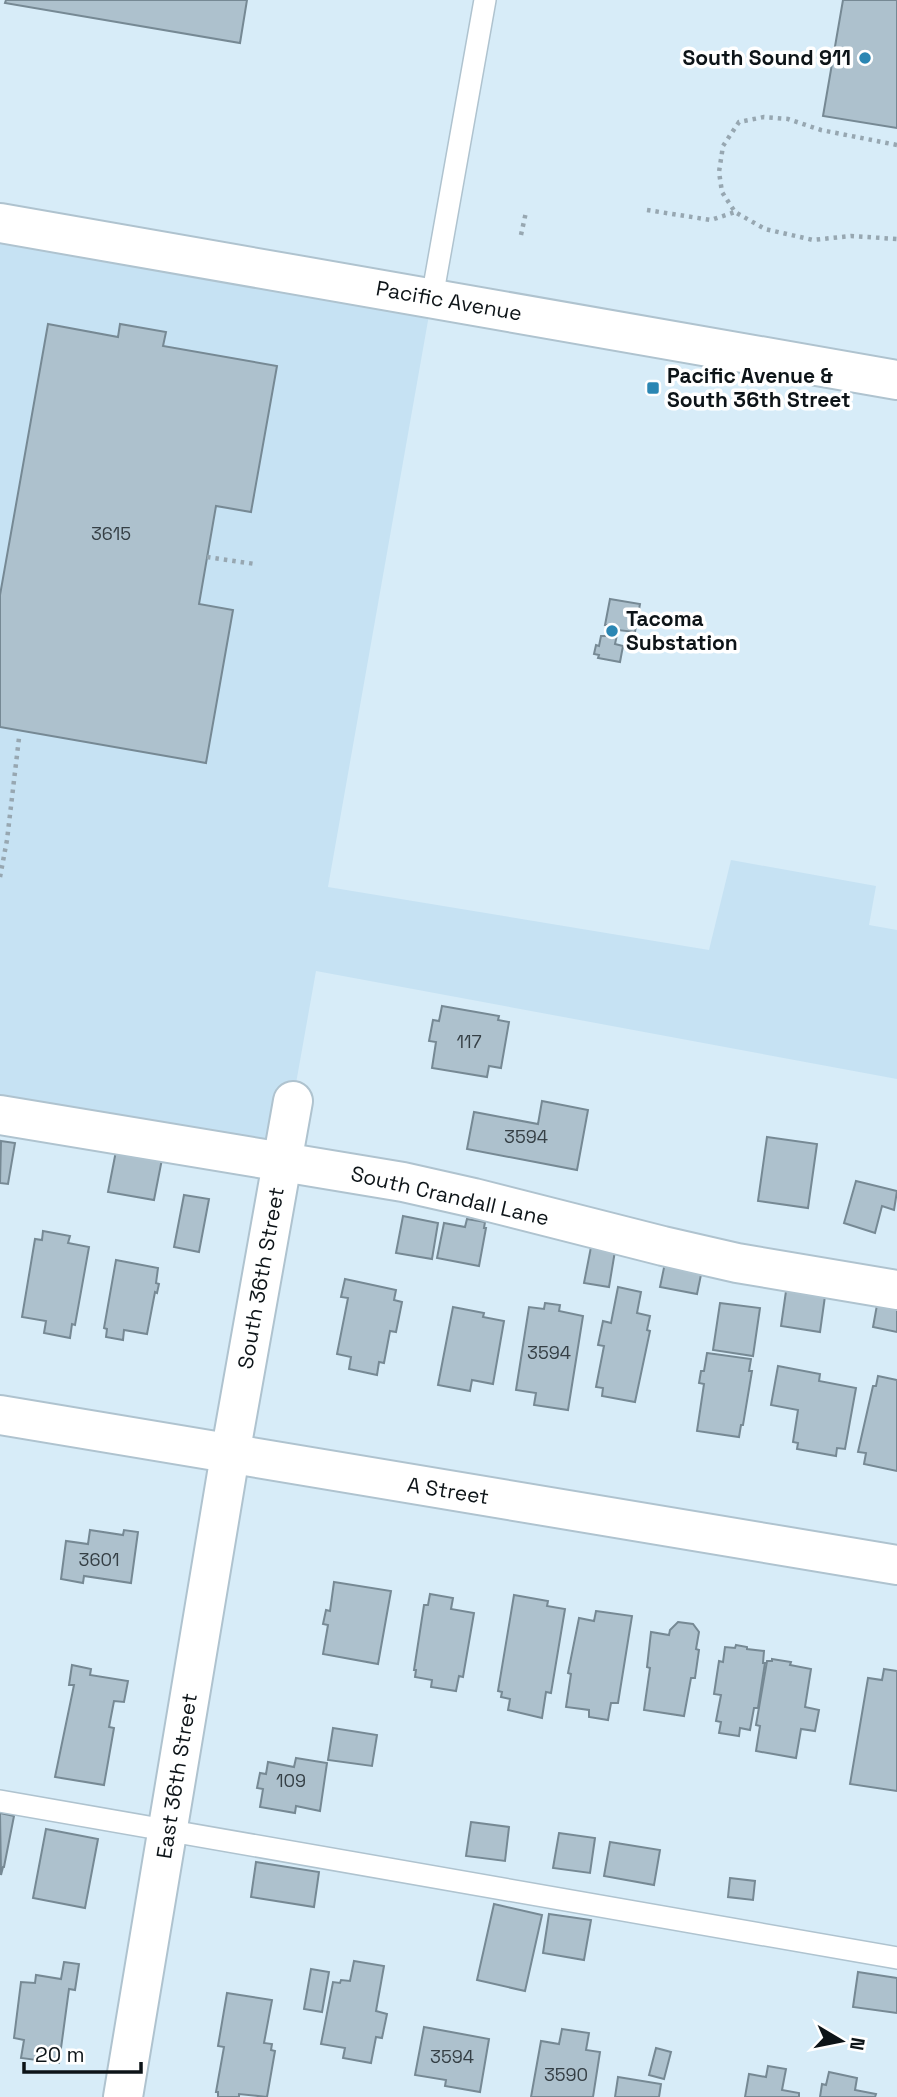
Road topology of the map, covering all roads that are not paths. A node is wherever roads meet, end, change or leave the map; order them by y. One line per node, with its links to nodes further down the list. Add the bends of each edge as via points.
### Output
1 (485, 0): 3 (lane)
2 (0, 223): 3 (street, Pacific Avenue)
3 (432, 298): 4 (street, Pacific Avenue)
4 (897, 380)
5 (293, 1101): 7 (street, South 36th Street)
6 (0, 1115): 7 (street, South Crandall Lane)
7 (282, 1162): 8 (street, South Crandall Lane, via 403,1182 737,1263); 10 (street, South 36th Street)
8 (897, 1290)
9 (0, 1415): 10 (street, A Street)
10 (230, 1455): 11 (street, A Street); 13 (street, East 36th Street)
11 (897, 1566)
12 (0, 1801): 13 (lane)
13 (168, 1830): 14 (lane); 15 (street, East 36th Street)
14 (897, 1958)
15 (123, 2097)

